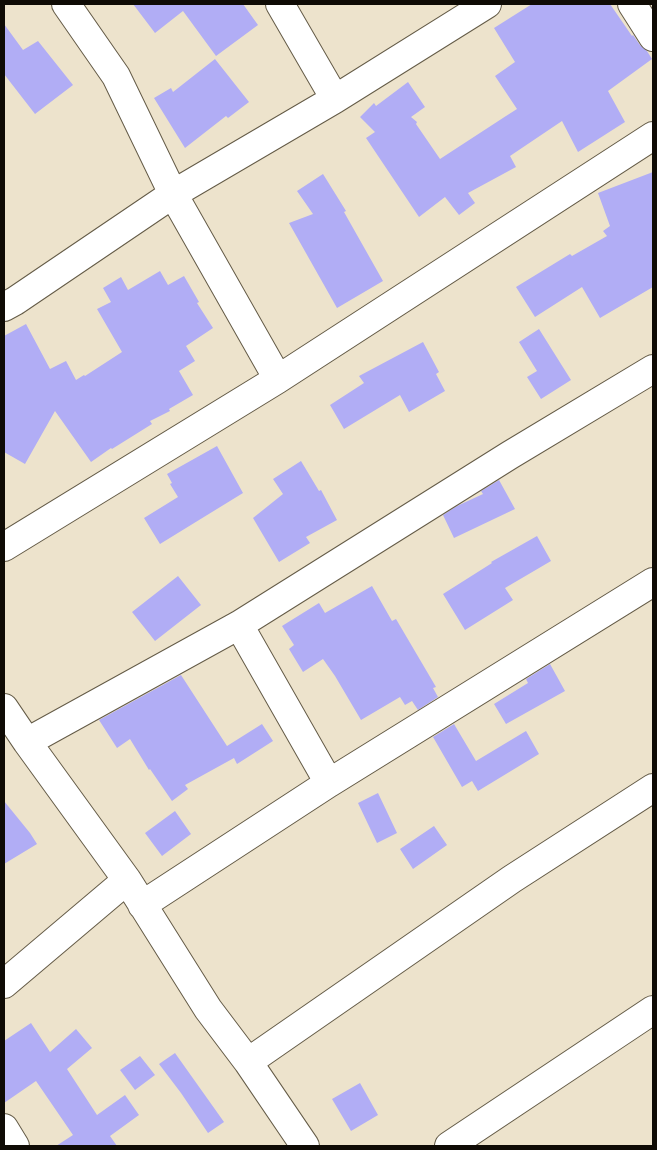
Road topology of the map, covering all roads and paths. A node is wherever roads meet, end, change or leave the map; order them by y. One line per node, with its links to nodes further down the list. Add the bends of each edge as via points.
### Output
1 (66, 4): 8 (street, via 116,76)
2 (280, 4): 6 (street)
3 (487, 4): 6 (street)
4 (632, 4): 5 (street)
5 (653, 37)
6 (335, 99): 8 (street)
7 (653, 136): 11 (street)
8 (173, 194): 9 (street); 11 (street)
9 (8, 296)
10 (653, 370): 14 (street, via 510,455)
11 (278, 379): 12 (street)
12 (4, 547)
13 (653, 582): 17 (street)
14 (239, 625): 16 (street); 17 (street)
15 (4, 708): 16 (street)
16 (27, 742): 19 (street)
17 (329, 783): 20 (street)
18 (653, 788): 23 (street, via 512,879)
19 (127, 880): 20 (street); 21 (street)
20 (142, 905): 23 (street, via 208,1009)
21 (4, 984)
22 (653, 1010): 27 (street)
23 (248, 1062): 26 (street)
24 (4, 1128): 25 (street)
25 (15, 1146)
26 (306, 1146)
27 (449, 1146)

